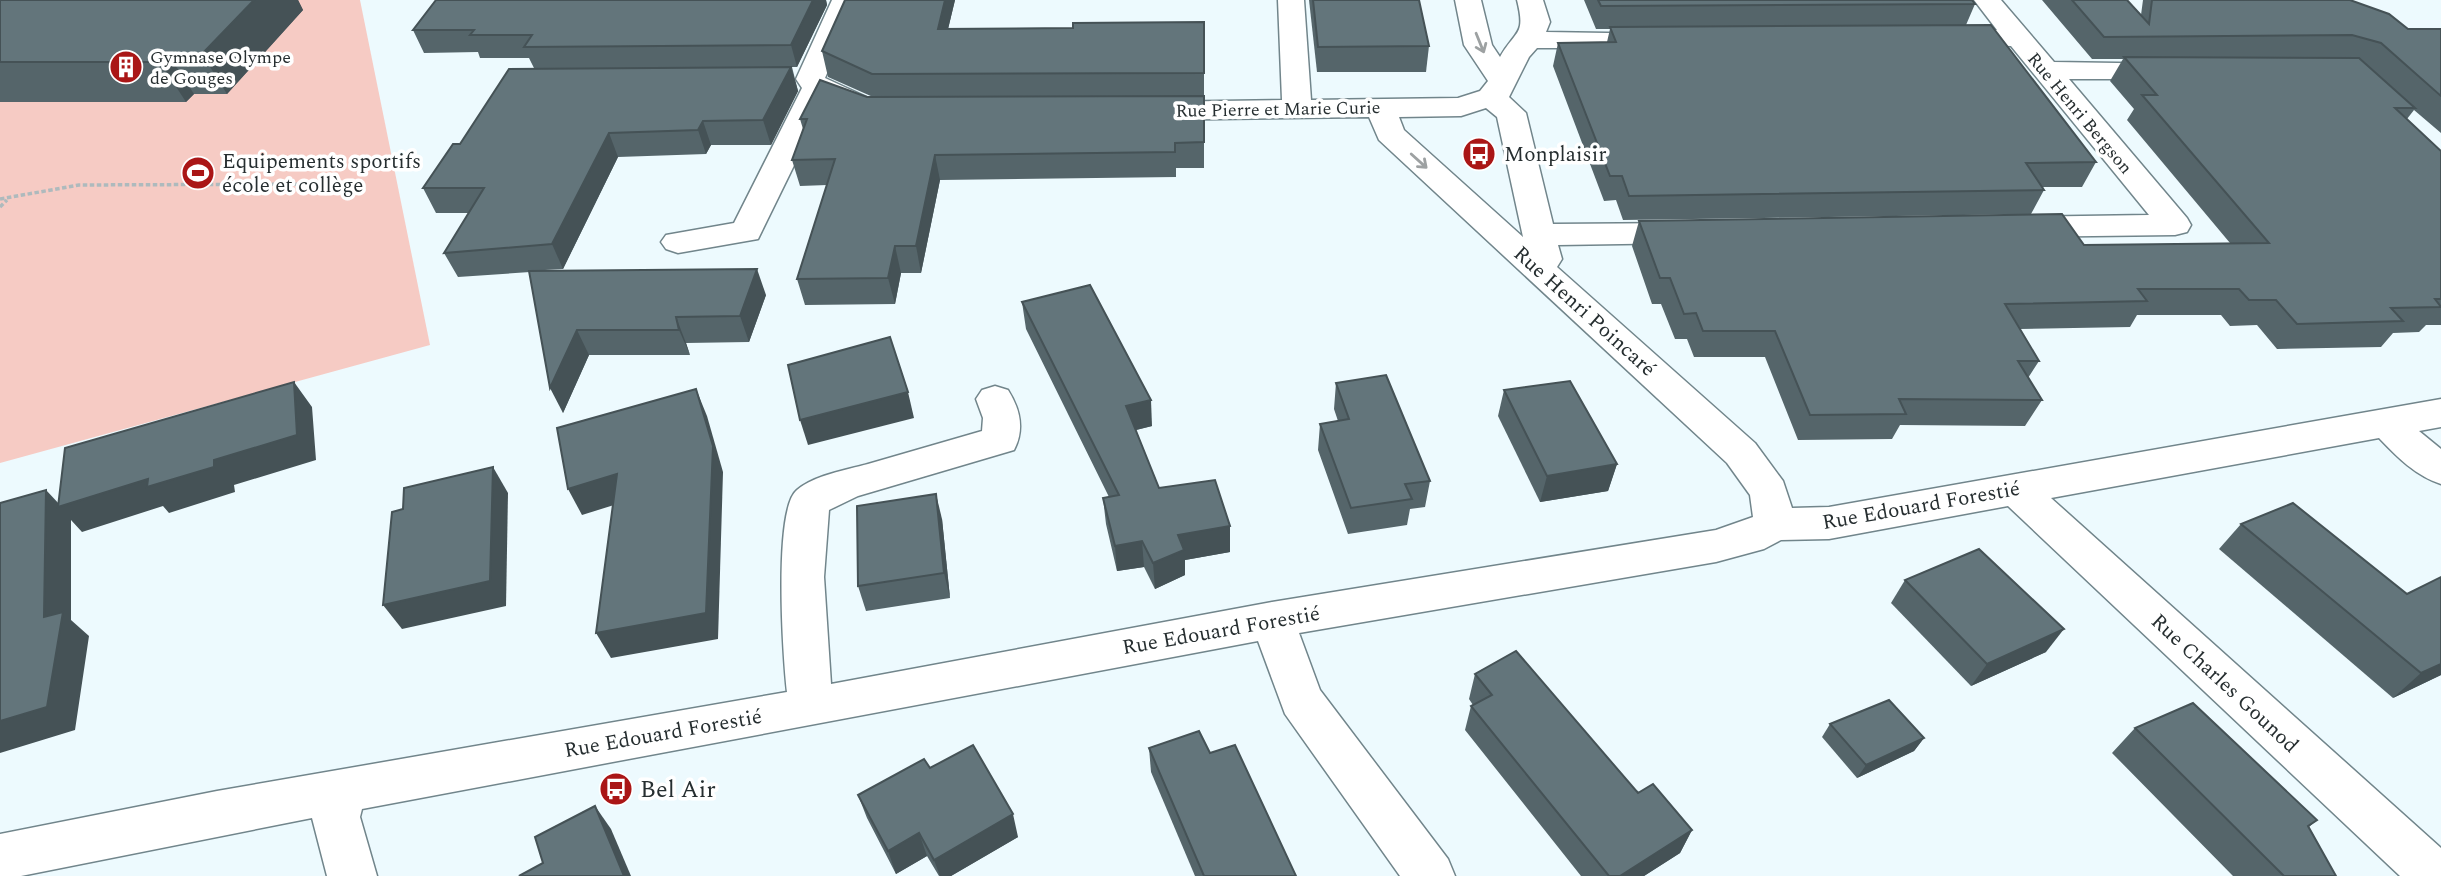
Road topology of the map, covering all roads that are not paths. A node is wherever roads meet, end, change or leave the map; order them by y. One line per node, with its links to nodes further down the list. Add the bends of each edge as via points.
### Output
1 (845, 0): 12 (street)
2 (1292, 0): 15 (street)
3 (1468, 0): 13 (street, one-way to 13, via 1478,45)
4 (1530, 0): 8 (street, via 1536,22)
5 (1987, 0): 7 (street, Rue Henri Bergson)
6 (1920, 38): 7 (street)
7 (2018, 38): 11 (street, Rue Henri Bergson)
8 (1530, 40): 9 (street); 13 (street, via 1516,54)
9 (1683, 40)
10 (2197, 70): 11 (street)
11 (2045, 71): 18 (street, Rue Henri Bergson, via 2175,225)
12 (803, 82): 16 (street, via 873,111); 21 (street, via 746,232)
13 (1496, 90): 14 (street, Rue Pierre et Marie Curie, via 1461,107); 20 (street, via 1511,113)
14 (1381, 107): 15 (street, Rue Pierre et Marie Curie); 22 (street, Rue Henri Poincaré, one-way to 22, via 1390,134)
15 (1297, 110): 17 (street, Rue Pierre et Marie Curie)
16 (886, 111)
17 (1129, 111)
18 (1993, 228)
19 (1713, 232): 20 (street)
20 (1540, 235): 22 (street, via 1543,257)
21 (678, 242)
22 (1563, 291): 28 (street, Rue Henri Poincaré, via 1741,453 1769,492)
23 (996, 399): 30 (street, via 1002,418 1000,440 845,485 810,501 803,540)
24 (2441, 413): 25 (street, Rue Edouard Forestié)
25 (2388, 423): 26 (street); 27 (street, Rue Edouard Forestié)
26 (2441, 469)
27 (2015, 489): 28 (street, Rue Edouard Forestié, via 1829,523); 35 (street, Rue Charles Gounod)
28 (1775, 524): 29 (street, Rue Edouard Forestié, via 1749,538 1716,546)
29 (1272, 620): 30 (street, Rue Edouard Forestié); 34 (street, via 1301,699)
30 (812, 707): 31 (street, Rue Edouard Forestié)
31 (343, 790): 32 (street, Rue Edouard Forestié); 33 (street, via 336,817)
32 (0, 857)
33 (352, 876)
34 (1430, 876)
35 (2436, 876)

